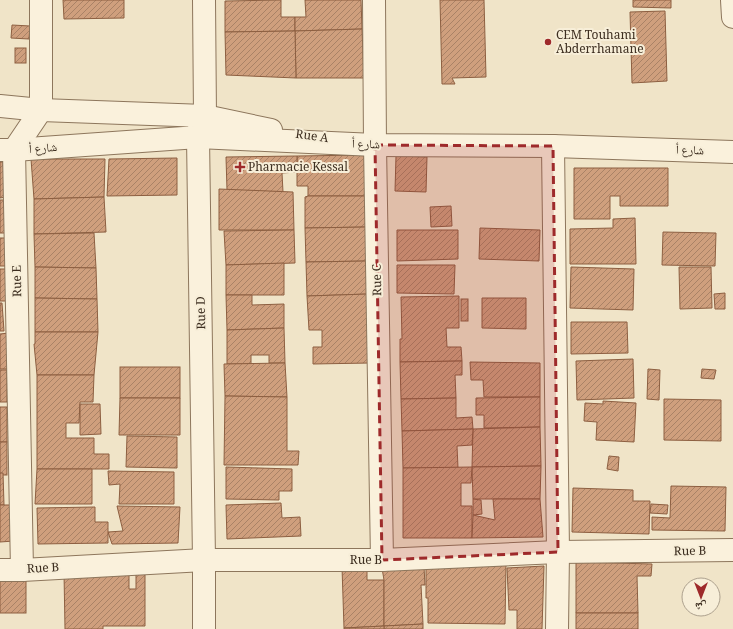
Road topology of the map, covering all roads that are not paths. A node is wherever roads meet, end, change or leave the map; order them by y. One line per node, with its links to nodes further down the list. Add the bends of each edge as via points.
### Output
1 (41, 0): 7 (street)
2 (204, 0): 8 (street, Rue D)
3 (374, 0): 11 (street, Rue C)
4 (732, 0): 5 (street)
5 (733, 17)
6 (0, 106): 7 (street, شارع أ)
7 (41, 110): 8 (street, شارع أ); 13 (street)
8 (200, 130): 9 (street, شارع أ); 10 (street, شارع أ); 11 (street, شارع أ); 13 (street, شارع أ); 17 (street, Rue D)
9 (273, 130): 10 (street, Rue A)
10 (320, 138): 11 (street, Rue A)
11 (375, 145): 12 (street, شارع أ); 18 (street, Rue C)
12 (552, 146): 14 (street, شارع أ); 16 (street)
13 (7, 150): 20 (street, Rue E)
14 (733, 152)
15 (733, 550): 16 (street, Rue B)
16 (558, 552): 18 (street, Rue B); 22 (street)
17 (204, 560): 18 (street, Rue B); 20 (street, Rue B); 21 (street, Rue D)
18 (382, 560)
19 (0, 570): 20 (street, Rue B)
20 (22, 570)
21 (204, 629)
22 (557, 629)

